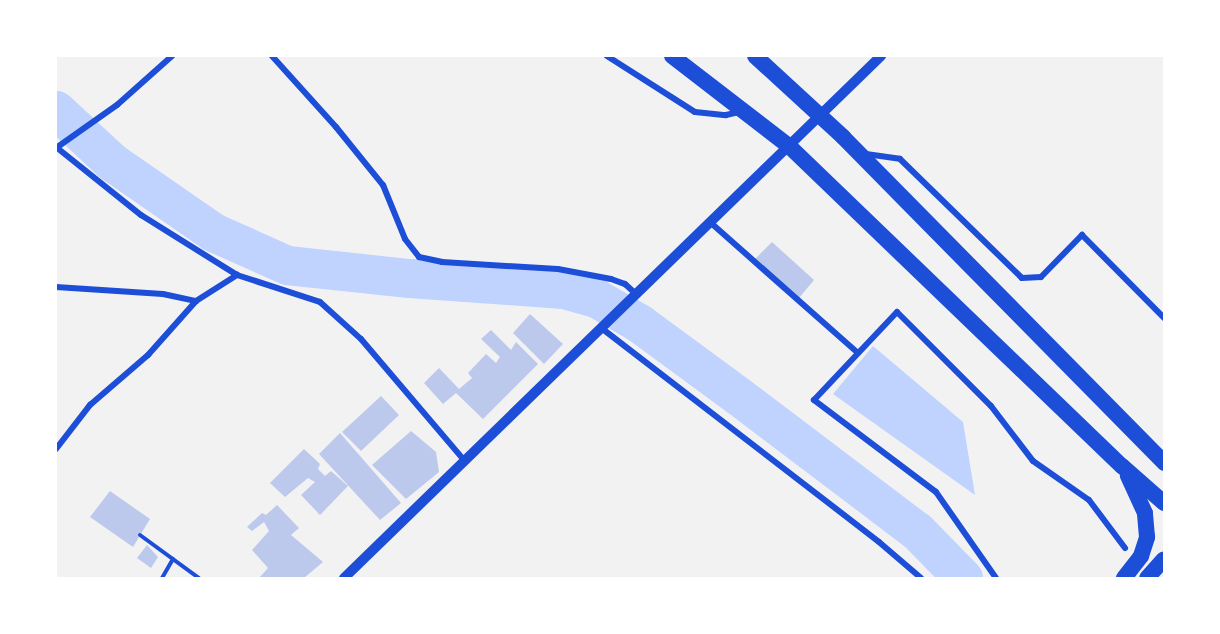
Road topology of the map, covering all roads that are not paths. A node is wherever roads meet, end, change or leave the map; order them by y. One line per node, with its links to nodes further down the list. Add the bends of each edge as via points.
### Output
1 (172, 56): 10 (street, via 93,123)
2 (272, 56): 15 (street, via 383,185 405,240 420,257 442,262 558,269 611,279 625,284)
3 (607, 56): 7 (street, via 695,112 726,115)
4 (672, 56): 7 (highway)
5 (755, 56): 8 (highway)
6 (881, 56): 8 (street)
7 (743, 111): 9 (highway)
8 (821, 115): 9 (street); 11 (highway)
9 (789, 146): 12 (street); 23 (highway)
10 (56, 148): 13 (street, via 141,215)
11 (859, 153): 17 (street, via 900,159 1022,278 1041,277 1082,235); 22 (highway)
12 (711, 223): 15 (street); 19 (street)
13 (237, 275): 16 (street); 21 (street, via 320,302 361,339)
14 (56, 287): 16 (street, via 163,294)
15 (633, 295): 18 (street)
16 (196, 301): 20 (street, via 148,355 90,405)
17 (1164, 318)
18 (603, 324): 21 (street); 28 (street)
19 (858, 353): 25 (street, via 897,312 991,406 1033,461 1089,500); 29 (street, via 814,400 936,492)
20 (56, 449)
21 (465, 461): 27 (street)
22 (1164, 464)
23 (1122, 466): 24 (highway); 30 (highway, via 1145,513 1147,537 1141,556)
24 (1164, 503)
25 (1125, 548)
26 (1164, 559): 31 (highway)
27 (344, 579)
28 (921, 579)
29 (996, 579)
30 (1124, 579)
31 (1147, 579)

